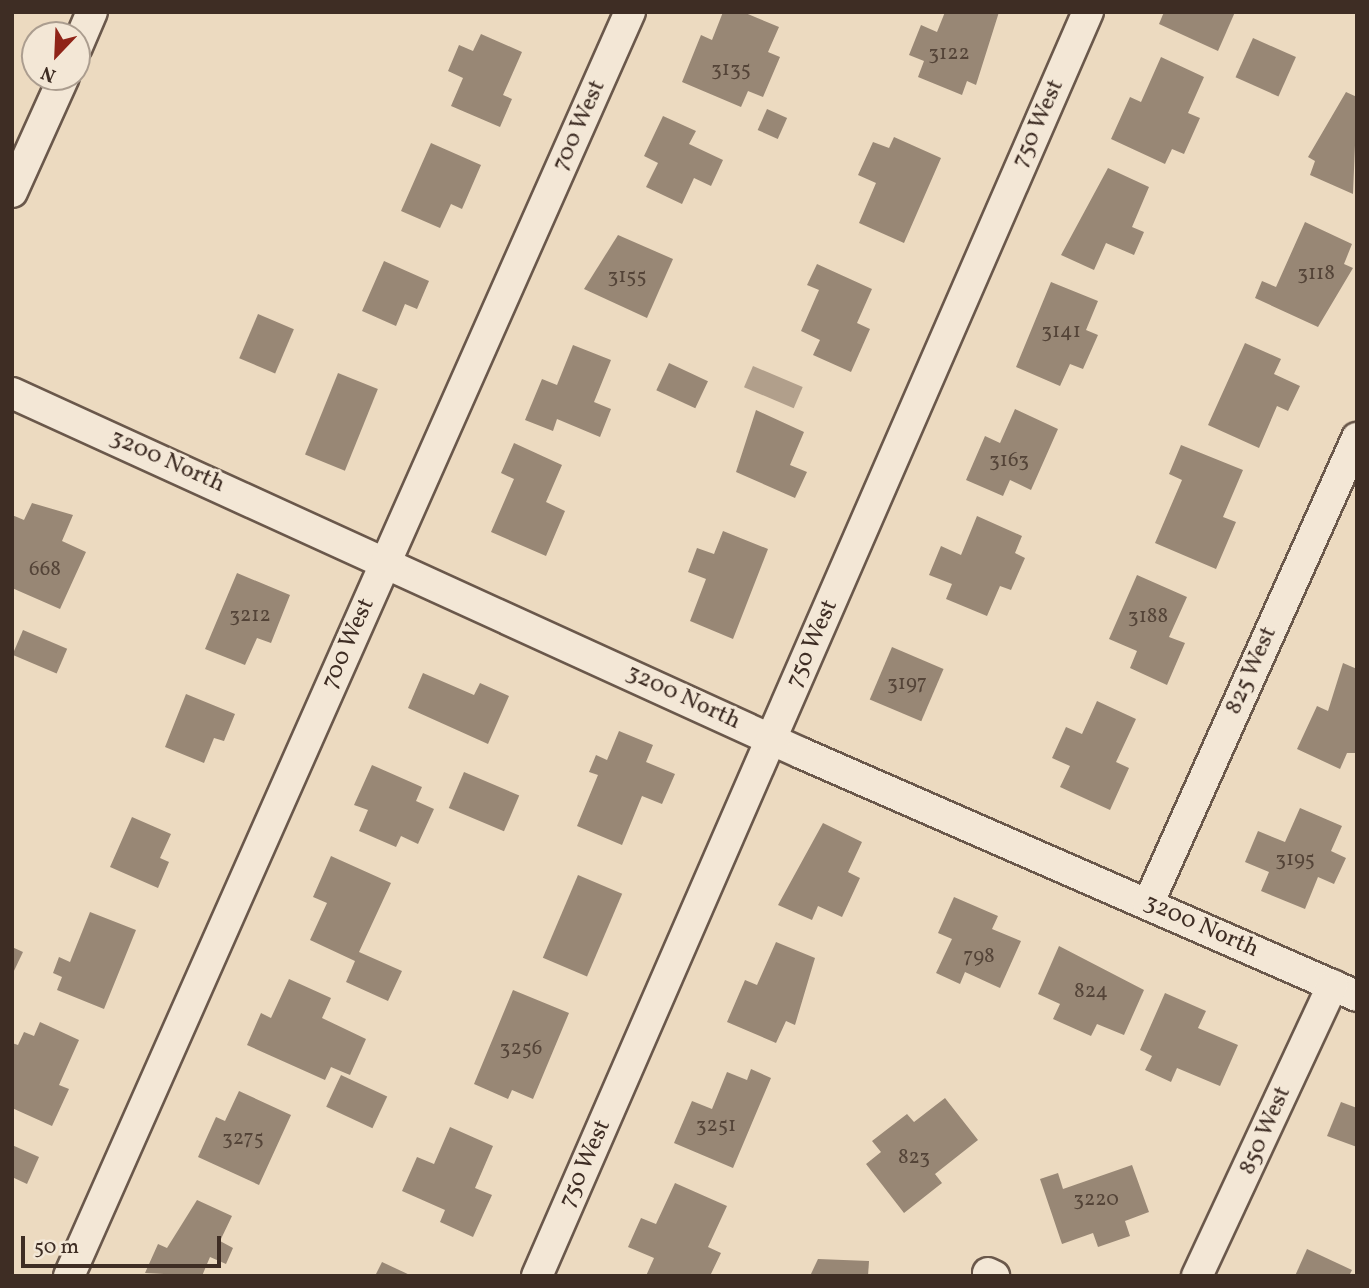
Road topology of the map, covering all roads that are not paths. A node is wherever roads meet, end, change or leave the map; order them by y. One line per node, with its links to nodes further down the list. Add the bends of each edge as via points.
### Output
1 (630, 12): 7 (street, 700 West)
2 (1088, 12): 8 (street, 750 West)
3 (58, 91): 4 (street)
4 (12, 192)
5 (12, 393): 7 (street, 3200 North)
6 (1357, 438): 9 (street, 825 West)
7 (385, 562): 8 (street, 3200 North); 11 (street, 700 West)
8 (771, 739): 9 (street, 3200 North); 12 (street, 750 West)
9 (1148, 904): 10 (street, 3200 North)
10 (1345, 990): 13 (street, 850 West)
11 (69, 1276)
12 (537, 1276)
13 (1197, 1276)

